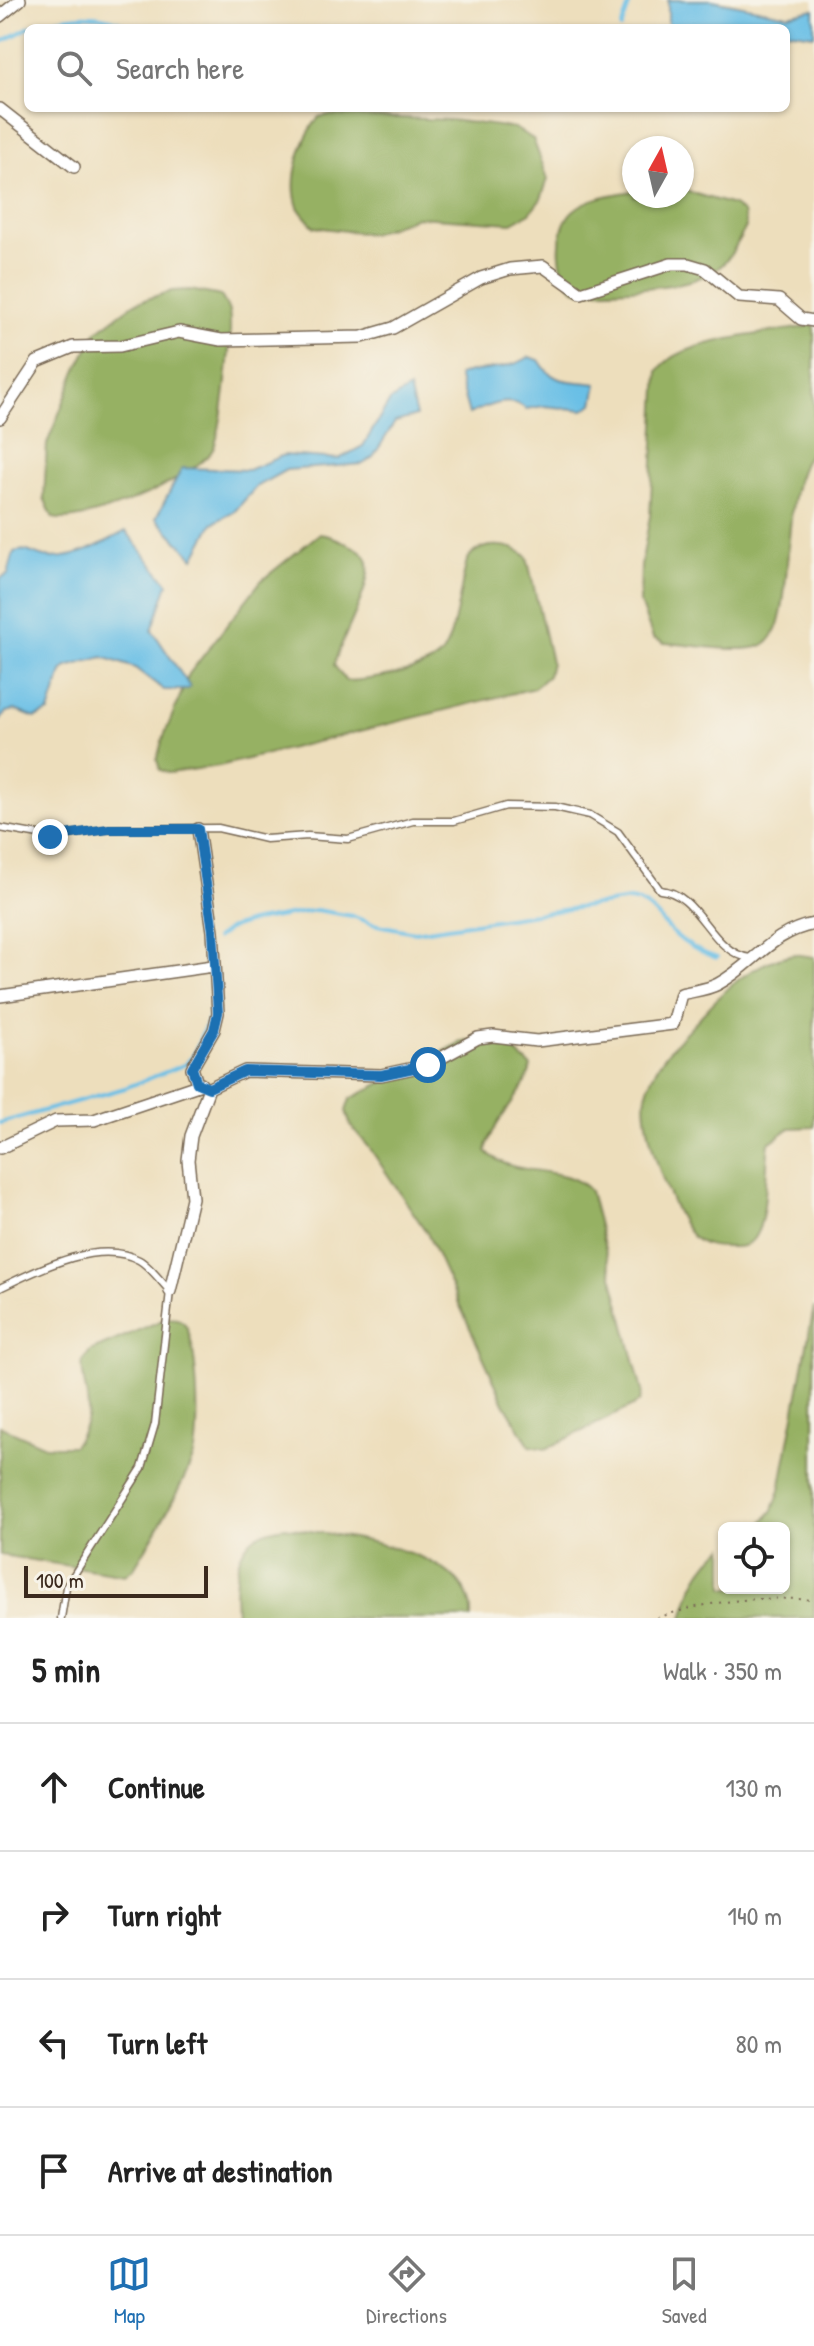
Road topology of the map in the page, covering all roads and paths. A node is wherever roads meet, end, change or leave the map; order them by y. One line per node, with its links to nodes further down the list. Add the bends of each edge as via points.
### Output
1 (20, 0): 2 (street)
2 (0, 16)
3 (0, 109): 4 (street)
4 (74, 167)
5 (814, 321): 6 (street, via 801,319 779,300 739,297 705,269 688,264 671,264 581,293 543,266 510,269 481,278 393,328 362,337 221,340 179,332 120,346 73,347 37,362)
6 (0, 418)
7 (0, 828): 8 (lane, via 50,837 109,829)
8 (198, 829): 10 (lane, via 266,839 348,839 413,821 454,821 506,806 555,807 590,815 618,832 660,890 671,891 691,908 725,949); 11 (street)
9 (814, 924): 10 (street, via 789,930)
10 (751, 959): 13 (street, via 717,984 681,994 673,1024 537,1041 478,1038 428,1065 381,1075 245,1071)
11 (213, 966): 12 (street); 13 (street, via 218,1013 192,1068)
12 (0, 996)
13 (203, 1086): 14 (street, via 94,1120 56,1121); 16 (street, via 188,1160 192,1198)
14 (0, 1148)
15 (0, 1288): 16 (lane, via 74,1258 106,1253 139,1260)
16 (170, 1291): 18 (lane, via 155,1424 142,1468 66,1587)
17 (814, 1600): 19 (path, via 767,1597 721,1602)
18 (61, 1618)
19 (657, 1618)

